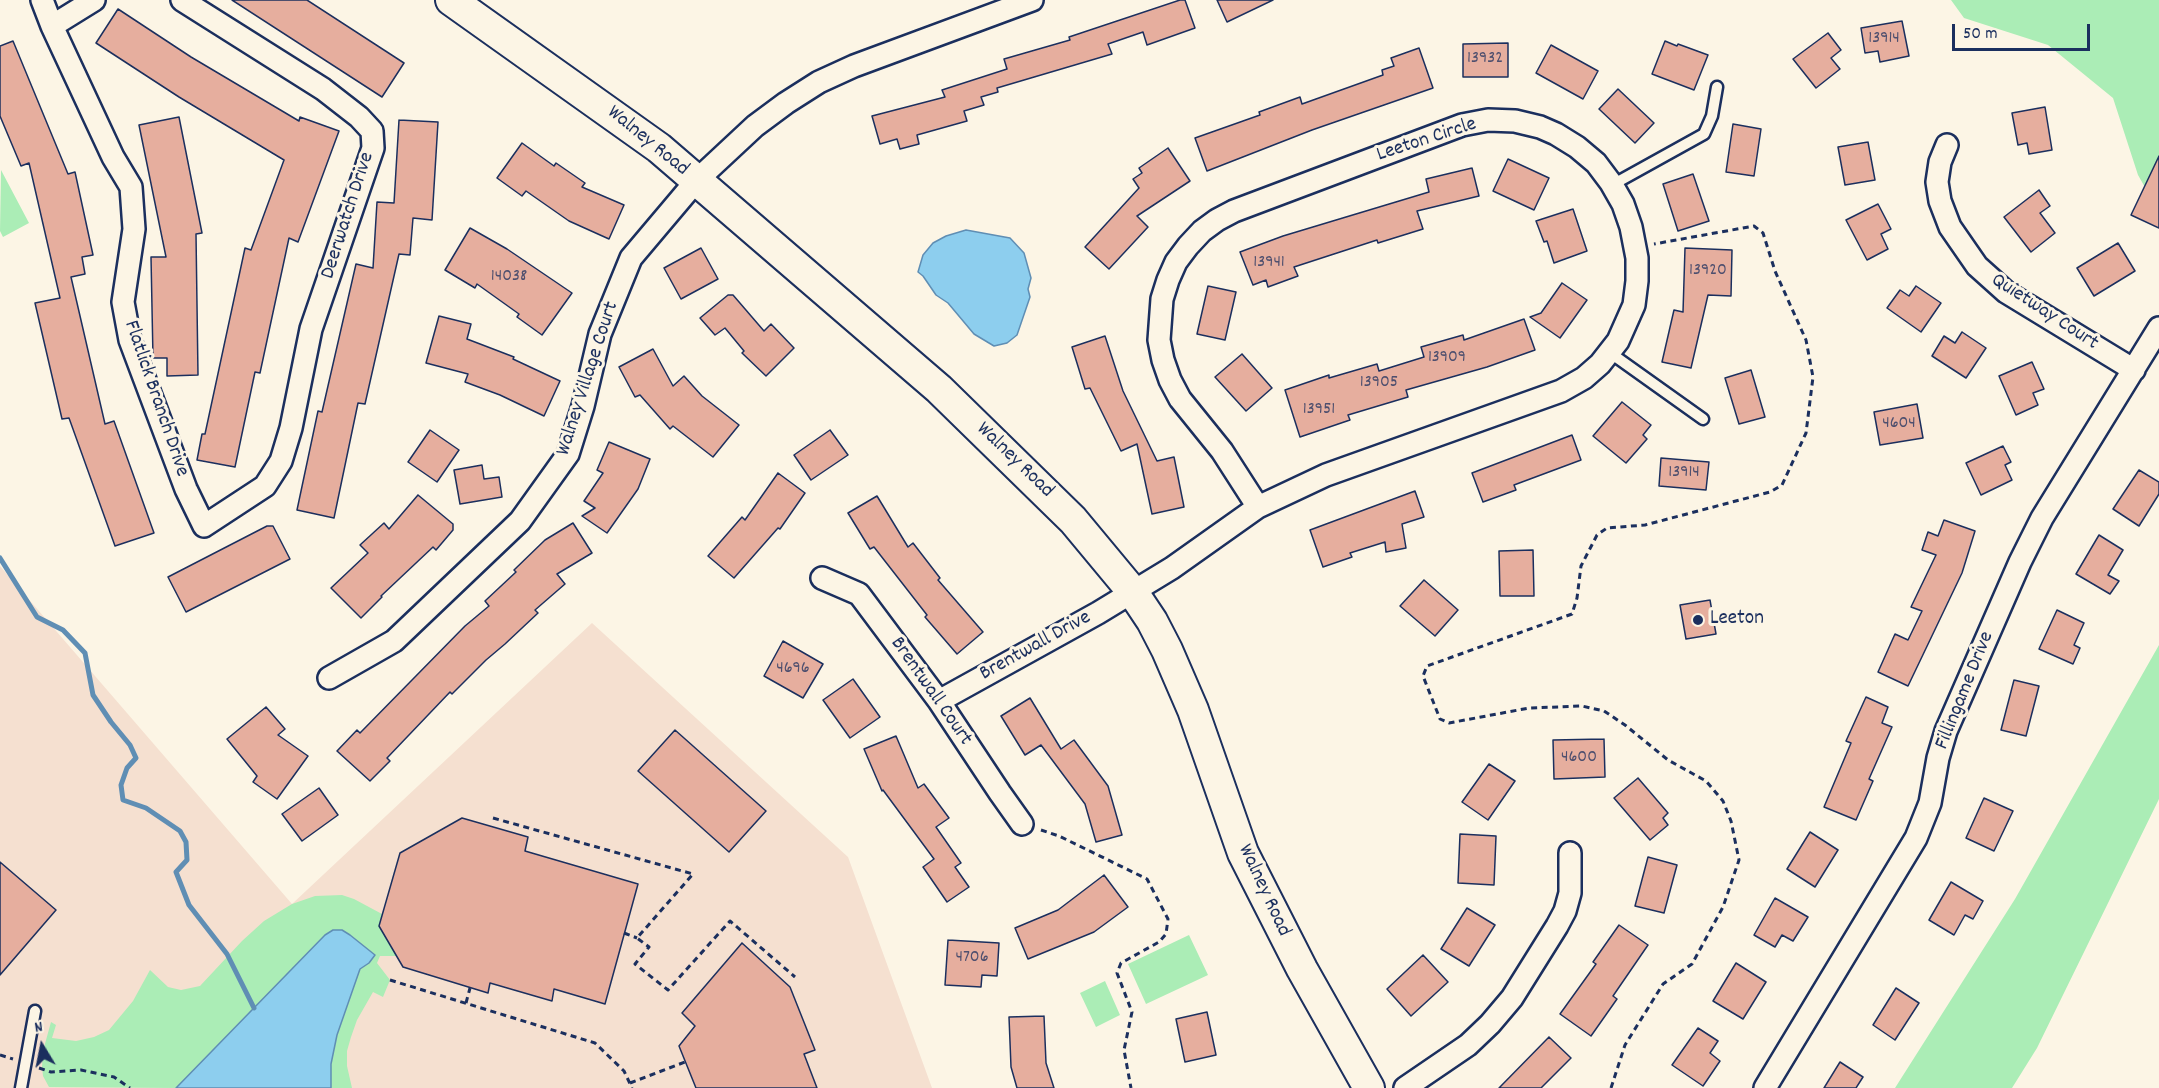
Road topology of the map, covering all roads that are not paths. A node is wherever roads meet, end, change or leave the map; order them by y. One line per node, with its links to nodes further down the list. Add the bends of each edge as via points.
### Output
1 (42, 0): 6 (street, Flatlick Branch Drive)
2 (94, 0): 6 (street)
3 (182, 0): 15 (street, Deerwatch Drive, via 323,89 372,131 373,148 311,329 291,428 280,461)
4 (452, 0): 9 (main road, Walney Road, via 624,122)
5 (1032, 0): 9 (street, Walney Village Court, via 819,82 755,126)
6 (52, 26): 15 (street, Flatlick Branch Drive, via 131,187 134,229 123,302 130,340 186,489 204,526)
7 (1717, 87): 10 (lane, via 1704,134)
8 (1947, 146): 13 (street, Quietway Court, via 1937,182 1940,201 1950,227 1977,266 2006,292)
9 (696, 181): 18 (main road, Walney Road, via 939,389 1073,520); 19 (street, Walney Village Court, via 631,258 600,334 568,454 520,521 394,641)
10 (1612, 185): 12 (street, Leeton Circle, via 1631,227 1637,281 1626,327); 16 (street, Leeton Circle, via 1596,163 1556,134 1515,121 1488,120 1462,125 1234,211 1202,231 1176,262 1162,299 1159,340 1163,360 1180,399)
11 (2159, 328): 13 (street, Fillingame Drive)
12 (1610, 352): 14 (lane); 16 (street, Leeton Circle, via 1584,378 1561,391 1326,475)
13 (2134, 370): 27 (street, Fillingame Drive, via 2020,562 1946,731 1930,803 1916,838)
14 (1703, 419)
15 (265, 486)
16 (1258, 507): 18 (street, Leeton Circle, via 1172,568)
17 (822, 578): 20 (street, Brentwall Court, via 859,594)
18 (1132, 591): 20 (street, Brentwall Drive); 25 (main road, Walney Road, via 1179,675 1243,853 1262,894)
19 (329, 678)
20 (939, 701): 21 (street, Brentwall Court)
21 (1022, 824)
22 (1570, 853): 26 (street, via 1570,893 1565,911 1512,998 1468,1045)
23 (35, 1011): 24 (lane)
24 (21, 1088)
25 (1369, 1088)
26 (1405, 1088)
27 (1765, 1088)

